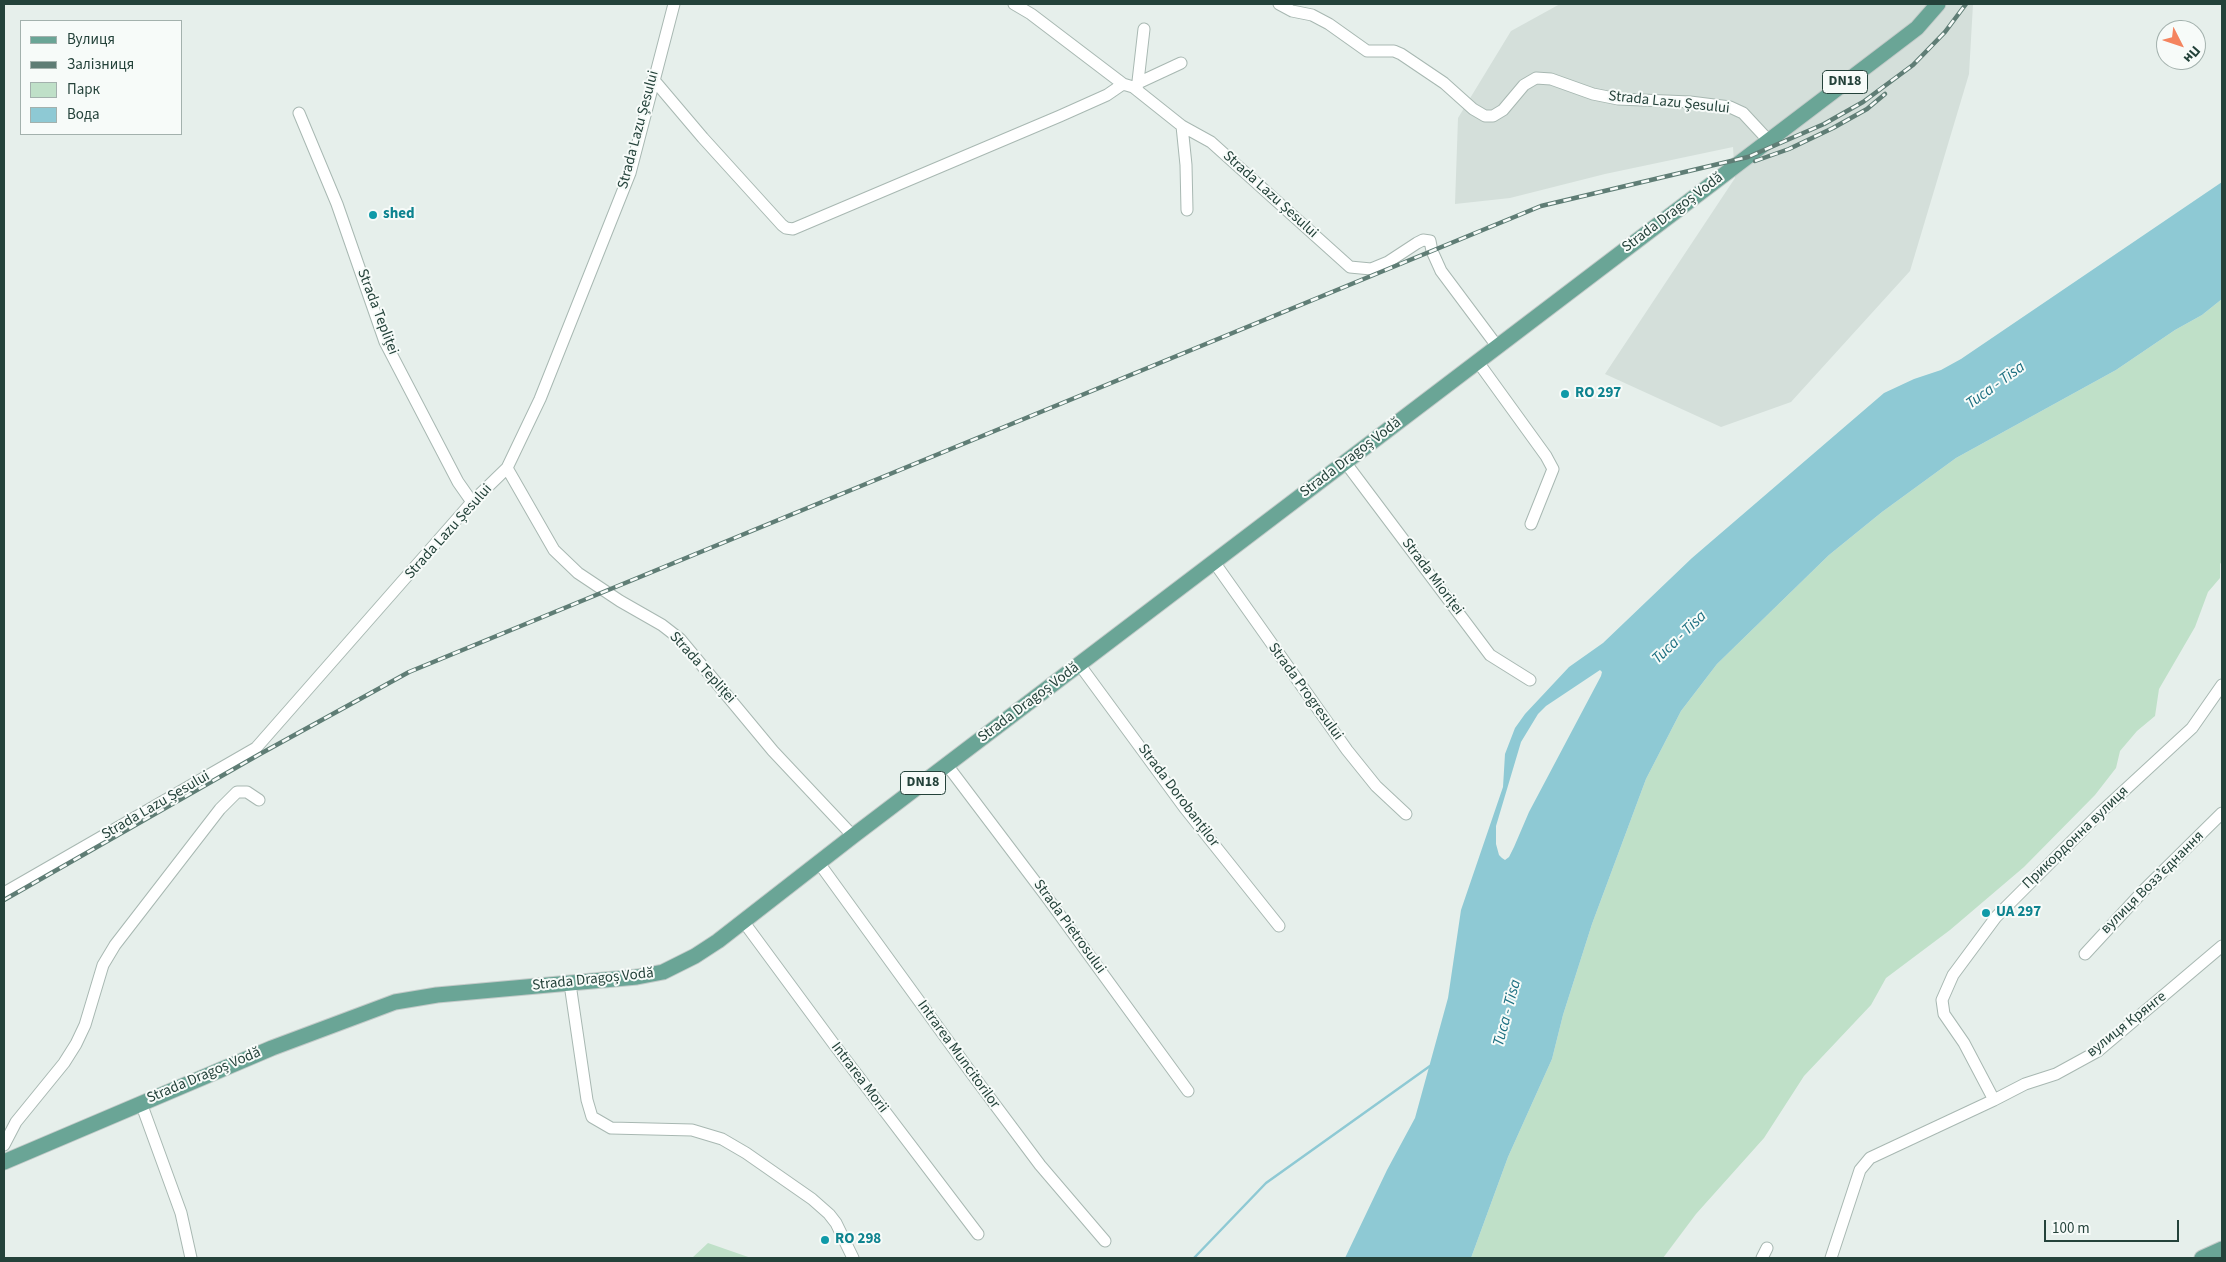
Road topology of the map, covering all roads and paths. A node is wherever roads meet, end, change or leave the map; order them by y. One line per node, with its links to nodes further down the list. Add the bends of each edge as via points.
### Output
1 (674, 4): 7 (street, Strada Lazu Șesului)
2 (1014, 4): 8 (street, Strada Lazu Șesului)
3 (1938, 4): 12 (main road, Strada Dragoș Vodă / DN18, via 1917,28)
4 (1285, 5): 12 (street, Strada Lazu Șesului, via 1329,24 1366,50 1400,54 1485,116 1494,116 1503,110 1524,85 1536,78 1551,79 1618,99 1730,107 1743,112)
5 (1144, 29): 9 (street)
6 (1181, 63): 9 (street)
7 (653, 79): 8 (street, via 782,225 793,229 1060,116 1107,95); 17 (street, Strada Lazu Șesului, via 630,173 540,399)
8 (1122, 84): 9 (street, Strada Lazu Șesului)
9 (1138, 86): 11 (street, Strada Lazu Șesului)
10 (299, 113): 18 (street, Strada Tepliței, via 337,204 385,342 458,482)
11 (1182, 126): 13 (street); 14 (street, Strada Lazu Șesului, via 1211,142 1229,157 1350,267 1371,269 1423,240 1430,242 1441,272)
12 (1769, 141): 14 (main road, Strada Dragoș Vodă / DN18)
13 (1187, 210)
14 (1498, 346): 15 (main road, Strada Dragoș Vodă / DN18)
15 (1478, 362): 16 (main road, Strada Dragoș Vodă / DN18); 19 (street, via 1553,469)
16 (1345, 462): 20 (main road, Strada Dragoș Vodă / DN18); 22 (street, Strada Mioriței, via 1490,654)
17 (506, 468): 18 (street, Strada Lazu Șesului); 28 (street, Strada Tepliței, via 554,550 578,573 620,602 662,625 680,640 774,751)
18 (472, 502): 30 (street, Strada Lazu Șesului, via 256,748)
19 (1531, 524)
20 (1214, 562): 21 (main road, Strada Dragoș Vodă / DN18); 27 (street, Strada Progresului, via 1347,750 1376,786)
21 (1079, 664): 24 (main road, Strada Dragoș Vodă / DN18); 32 (street, Strada Dorobanților, via 1184,807)
22 (1530, 680)
23 (2222, 685): 37 (street, Прикордонна вулиця, via 2192,728 2101,812 1996,917 1946,988 1942,1000 1944,1014 1964,1042)
24 (948, 765): 28 (main road, Strada Dragoș Vodă / DN18); 36 (street, Strada Pietrosului)
25 (258, 800): 39 (street, via 247,792 237,792 220,809 114,944 103,965 85,1026 76,1044 16,1122)
26 (2222, 813): 34 (street, вулиця Воззʼєднання)
27 (1406, 814)
28 (853, 836): 29 (main road, Strada Dragoș Vodă / DN18)
29 (819, 863): 31 (main road, Strada Dragoș Vodă / DN18); 42 (street, Intrarea Muncitorilor, via 1029,1150)
30 (4, 893)
31 (743, 921): 35 (main road, Strada Dragoș Vodă / DN18, via 695,956 663,972 637,978); 41 (street, Intrarea Morii)
32 (1280, 926)
33 (2222, 946): 37 (street, вулиця Крянге, via 2098,1051 2056,1074 2025,1084)
34 (2085, 954)
35 (570, 984): 38 (main road, Strada Dragoș Vodă / DN18, via 395,1002 272,1048); 45 (street, via 592,1117 611,1128 692,1130 722,1139 812,1199 836,1223)
36 (1188, 1091)
37 (1994, 1100): 46 (street, via 1870,1158 1860,1170)
38 (142, 1103): 40 (main road, Strada Dragoș Vodă / DN18); 44 (street, via 181,1212)
39 (4, 1145)
40 (4, 1162)
41 (978, 1234)
42 (1105, 1241)
43 (2222, 1250): 47 (main road)
44 (191, 1258)
45 (853, 1258)
46 (1831, 1258)
47 (2202, 1258)

